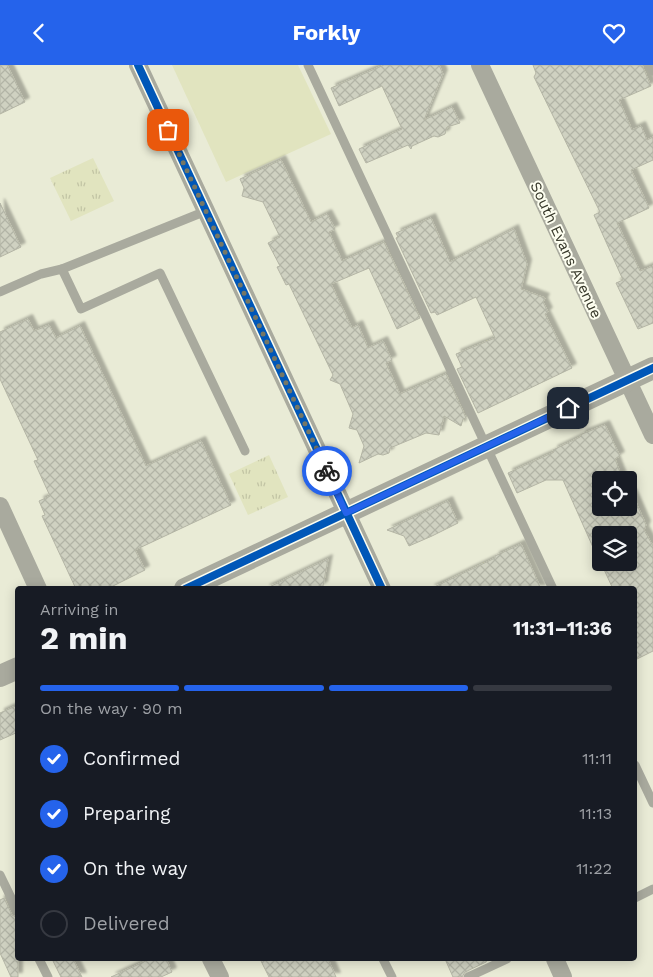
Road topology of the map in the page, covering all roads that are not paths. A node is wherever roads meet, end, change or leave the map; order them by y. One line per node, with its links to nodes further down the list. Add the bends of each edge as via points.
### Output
1 (138, 65): 6 (street)
2 (308, 65): 12 (lane)
3 (480, 65): 10 (street, South Evans Avenue)
4 (650, 65): 5 (lane)
5 (653, 71)
6 (206, 211): 7 (lane); 15 (street)
7 (62, 269): 8 (lane, via 41,273); 13 (lane, via 81,309 160,273)
8 (0, 292)
9 (653, 367): 10 (street)
10 (627, 380): 11 (street, South Evans Avenue); 12 (street)
11 (653, 435)
12 (486, 446): 15 (street); 19 (lane)
13 (245, 451)
14 (0, 507): 16 (street)
15 (346, 513): 17 (street); 18 (street)
16 (37, 586)
17 (199, 586)
18 (381, 586)
19 (552, 586)
20 (15, 669): 21 (street)
21 (0, 676)
22 (637, 769): 23 (lane)
23 (653, 803)
24 (0, 875): 27 (lane)
25 (653, 889): 26 (lane)
26 (637, 897)
27 (15, 906)
28 (40, 961): 33 (lane)
29 (212, 961): 34 (street)
30 (384, 961): 35 (lane)
31 (503, 961): 36 (lane)
32 (556, 961): 37 (street)
33 (48, 977)
34 (220, 977)
35 (392, 977)
36 (468, 977)
37 (563, 977)

